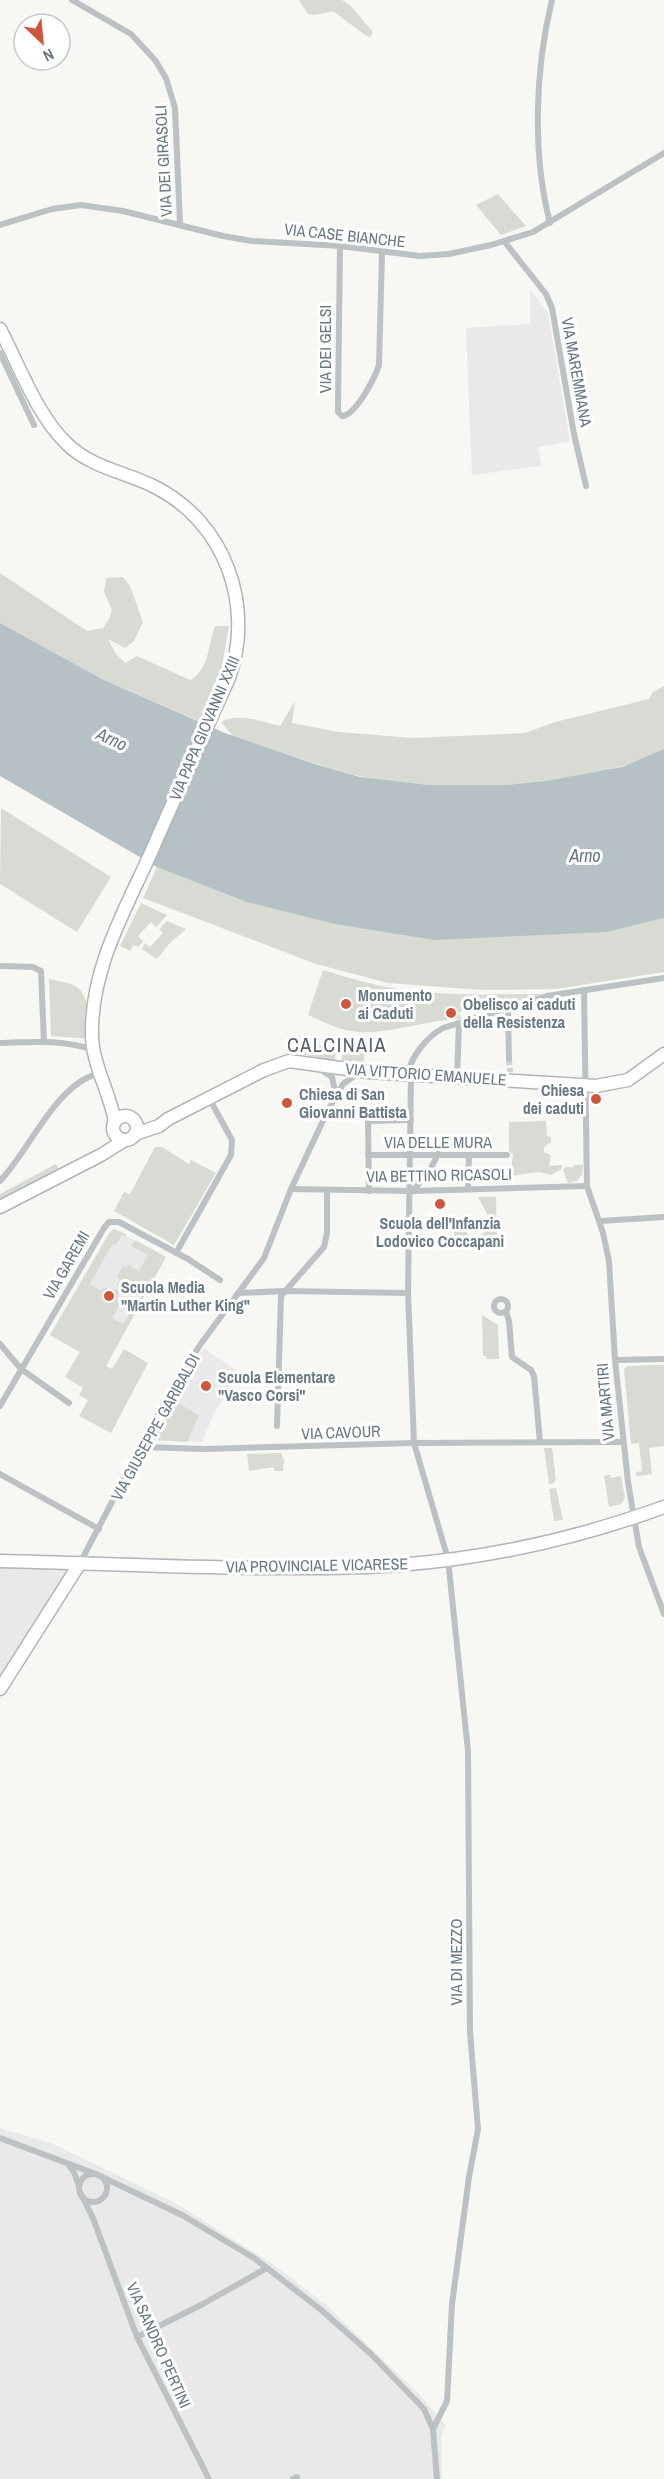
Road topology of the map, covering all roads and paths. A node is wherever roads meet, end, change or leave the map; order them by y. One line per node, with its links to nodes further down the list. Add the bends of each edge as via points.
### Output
1 (72, 0): 5 (street, VIA DEI GIRASOLI, via 130,34 166,78 176,117)
2 (552, 0): 4 (street, via 538,90 541,162)
3 (664, 153): 4 (street, VIA CASE BIANCHE)
4 (550, 223): 7 (street, VIA CASE BIANCHE)
5 (180, 224): 6 (street, VIA CASE BIANCHE, via 81,205 52,209); 8 (street, VIA CASE BIANCHE, via 252,241)
6 (2, 225)
7 (504, 241): 9 (street, VIA CASE BIANCHE, via 435,255); 13 (street, VIA MAREMMANA, via 546,294 552,308)
8 (340, 246): 9 (street, VIA CASE BIANCHE); 9 (street, VIA DEI GELSI, via 338,404 342,416 351,414 379,365)
9 (382, 253)
10 (0, 329): 21 (main road, VIA PAPA GIOVANNI XXIII, via 43,413 66,444 96,464 155,487 194,515 221,554 235,588 239,627 234,664 96,982)
11 (0, 353): 12 (street)
12 (34, 425)
13 (586, 486)
14 (0, 966): 19 (street, via 33,966 41,971)
15 (664, 978): 16 (street)
16 (584, 990): 17 (street, via 547,996); 29 (street, VIA MARTIRI)
17 (508, 1010): 18 (street); 23 (street)
18 (459, 1023): 27 (street, via 443,1028 428,1040 414,1059); 28 (street)
19 (44, 1042): 20 (street); 21 (street)
20 (0, 1043)
21 (93, 1050): 26 (main road, VIA PAPA GIOVANNI XXIII)
22 (664, 1054): 29 (main road, VIA VITTORIO EMANUELE, via 623,1082)
23 (509, 1059)
24 (302, 1063): 25 (main road, VIA VITTORIO EMANUELE); 31 (main road, VIA VITTORIO EMANUELE, via 284,1062); 32 (street, via 330,1074)
25 (363, 1071): 27 (main road, VIA VITTORIO EMANUELE); 32 (street, VIA GIUSEPPE GARIBALDI, via 347,1079)
26 (100, 1073): 30 (main road, VIA PAPA GIOVANNI XXIII); 42 (street, via 81,1080 63,1097)
27 (409, 1075): 28 (main road, VIA VITTORIO EMANUELE); 33 (street, VIA DI MEZZO)
28 (457, 1078): 29 (main road, VIA VITTORIO EMANUELE, via 510,1077)
29 (586, 1086): 43 (street, VIA MARTIRI)
30 (107, 1090): 34 (main road); 35 (main road)
31 (209, 1098): 35 (main road, VIA VITTORIO EMANUELE, via 168,1119); 52 (street, via 232,1140 231,1155)
32 (336, 1098): 45 (street, VIA GIUSEPPE GARIBALDI)
33 (411, 1120): 37 (street, via 368,1121); 38 (street, VIA DI MEZZO)
34 (115, 1127): 35 (main road, via 119,1118); 35 (main road, via 117,1137); 41 (main road, via 109,1143)
35 (131, 1128): 41 (main road)
36 (438, 1154): 38 (street, VIA DELLE MURA); 39 (street, VIA DELLE MURA); 46 (street, via 430,1170)
37 (368, 1155): 38 (street, VIA DELLE MURA); 48 (street)
38 (410, 1155): 46 (street, VIA DI MEZZO)
39 (469, 1155): 40 (street, VIA DELLE MURA); 44 (street)
40 (507, 1155)
41 (92, 1158): 49 (main road)
42 (0, 1181)
43 (587, 1186): 44 (street, VIA BETTINO RICASOLI); 51 (street, VIA MARTIRI)
44 (468, 1188): 46 (street, VIA BETTINO RICASOLI)
45 (291, 1189): 47 (street, VIA BETTINO RICASOLI); 55 (street, VIA GIUSEPPE GARIBALDI, via 264,1258)
46 (411, 1190): 48 (street, VIA BETTINO RICASOLI); 56 (street, VIA DI MEZZO)
47 (327, 1191): 48 (street, VIA BETTINO RICASOLI); 54 (street, via 324,1247)
48 (369, 1191)
49 (0, 1206)
50 (664, 1218): 51 (street)
51 (600, 1221): 60 (street, VIA MARTIRI, via 609,1261)
52 (176, 1253): 53 (street, VIA GAREMI); 61 (street, VIA GAREMI, via 119,1222 109,1222)
53 (220, 1280)
54 (285, 1290): 55 (street); 56 (street); 64 (street, via 281,1296)
55 (240, 1293): 68 (street, VIA GIUSEPPE GARIBALDI, via 200,1345 165,1401)
56 (408, 1293): 67 (street, VIA DI MEZZO)
57 (506, 1311): 65 (street, via 512,1357 534,1376)
58 (0, 1344): 61 (street)
59 (664, 1359): 60 (street)
60 (615, 1360): 66 (street, VIA MARTIRI)
61 (21, 1369): 62 (street); 63 (street)
62 (69, 1403)
63 (0, 1406)
64 (276, 1426)
65 (540, 1442): 66 (street, VIA CAVOUR); 67 (street, VIA CAVOUR)
66 (622, 1442): 71 (street, VIA MARTIRI)
67 (414, 1443): 68 (street, VIA CAVOUR); 73 (street, VIA DI MEZZO)
68 (143, 1447): 72 (street, VIA GIUSEPPE GARIBALDI)
69 (0, 1474): 72 (street)
70 (664, 1507): 71 (main road, VIA PROVINCIALE VICARESE)
71 (635, 1518): 73 (main road, VIA PROVINCIALE VICARESE); 76 (street, VIA MARTIRI, via 641,1553)
72 (99, 1529): 75 (street, VIA GIUSEPPE GARIBALDI)
73 (448, 1560): 75 (main road, VIA PROVINCIALE VICARESE, via 312,1568); 87 (street, VIA DI MEZZO, via 468,1751 470,2032 478,2129 450,2327 447,2402)
74 (0, 1561): 75 (main road, VIA PROVINCIALE VICARESE)
75 (80, 1563): 77 (main road, VIA GIUSEPPE GARIBALDI)
76 (664, 1614)
77 (0, 1689)
78 (0, 2138): 79 (street)
79 (67, 2163): 80 (street); 82 (street, VIA SANDRO PERTINI, via 75,2172)
80 (99, 2175): 81 (street); 82 (street, via 85,2176); 83 (street, via 107,2185)
81 (124, 2187): 83 (street, via 112,2189); 85 (street, via 182,2214)
82 (80, 2190): 83 (street, via 84,2198 94,2201); 84 (street, VIA SANDRO PERTINI)
83 (104, 2196): 84 (street)
84 (93, 2218): 86 (street, VIA SANDRO PERTINI)
85 (267, 2268): 86 (street); 87 (street, via 371,2354 417,2401)
86 (136, 2337): 88 (street, VIA SANDRO PERTINI)
87 (433, 2428): 89 (street)
88 (209, 2479)
89 (437, 2479)

